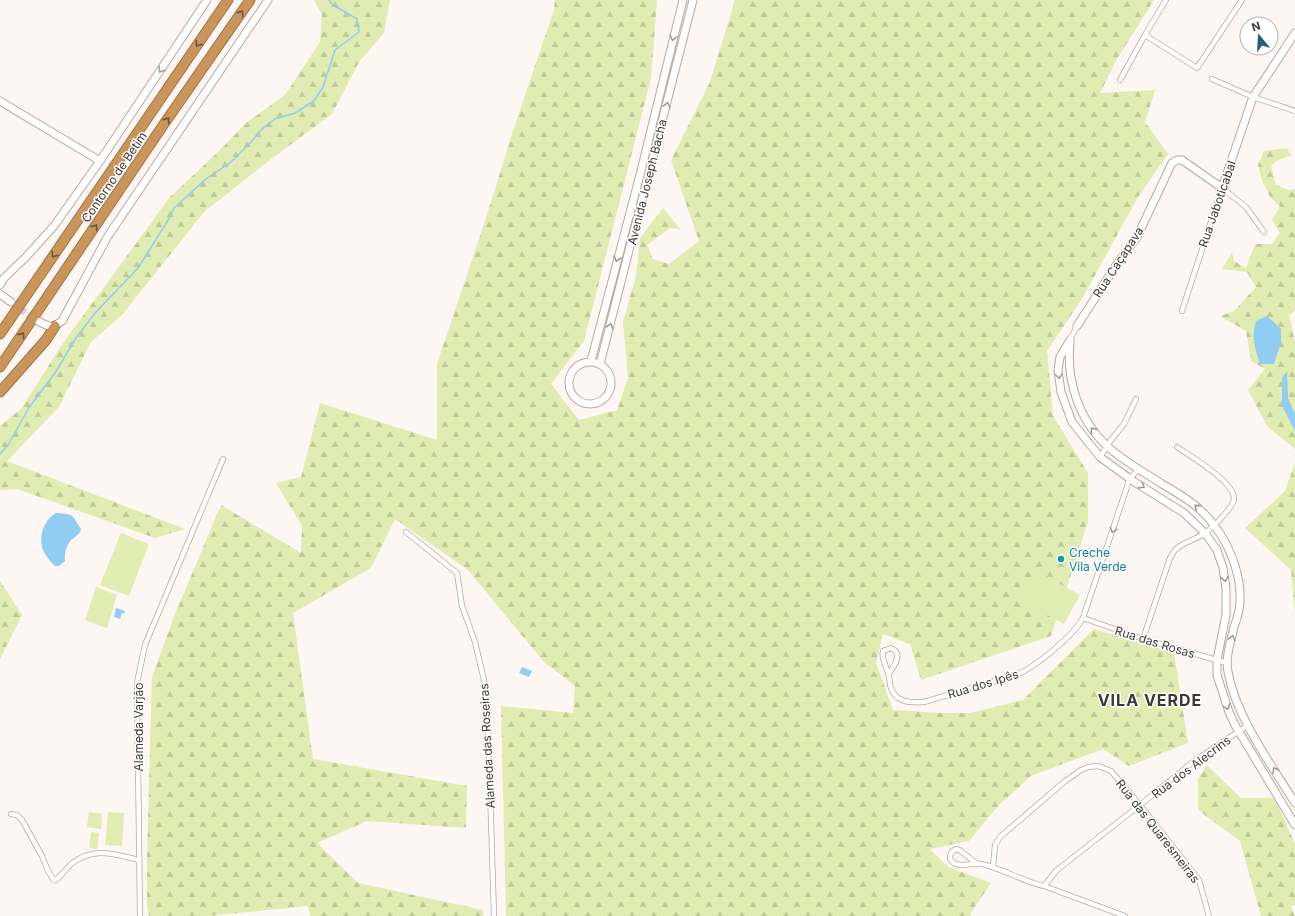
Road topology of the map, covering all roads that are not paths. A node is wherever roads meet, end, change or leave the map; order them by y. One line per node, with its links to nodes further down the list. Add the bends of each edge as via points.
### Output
1 (228, 0): 26 (highway, Contorno de Betim, one-way to 26)
2 (250, 0): 30 (highway, Contorno de Betim, one-way to 2)
3 (268, 0): 24 (street, via 108,236 62,321)
4 (683, 0): 28 (street, Avenida Joseph Bacha, one-way to 28)
5 (693, 0): 29 (street, Avenida Joseph Bacha, one-way to 5)
6 (1166, 0): 10 (street)
7 (1242, 0): 10 (street, via 1197,68)
8 (205, 1): 16 (street, one-way to 16)
9 (1295, 33): 13 (street, Rua Jaboticabal)
10 (1145, 35): 12 (street)
11 (1212, 79): 13 (street)
12 (1120, 80)
13 (1253, 97): 15 (street); 17 (street, Rua Jaboticabal)
14 (0, 101): 16 (street)
15 (1295, 111)
16 (100, 161): 19 (street, via 54,226)
17 (1222, 188): 18 (street, via 1246,208); 22 (street, Rua Jaboticabal); 25 (street, Rua Caçapava, via 1182,160 1172,163 1137,237)
18 (1264, 232)
19 (0, 285)
20 (0, 294): 21 (street)
21 (11, 302)
22 (1182, 311)
23 (38, 321): 24 (street, via 48,327)
24 (55, 326): 31 (highway, via 46,340)
25 (1077, 326): 27 (street)
26 (0, 334)
27 (1070, 340): 33 (street, one-way to 27, via 1090,427 1078,406 1070,376); 35 (street, one-way to 35, via 1060,357 1058,370 1061,392 1072,422)
28 (591, 361): 29 (street); 29 (street, via 578,365 569,376 569,390 572,396 584,404 598,403 611,388 610,374)
29 (600, 364)
30 (0, 367)
31 (0, 392)
32 (1136, 399): 33 (street, via 1124,424)
33 (1107, 446): 35 (street); 37 (street)
34 (1176, 447): 39 (street, via 1217,475 1233,493 1232,506)
35 (1100, 457): 38 (street)
36 (222, 459): 53 (street, Alameda Varjão, via 145,645 137,682)
37 (1139, 469): 38 (street, Rua dos Ipês); 39 (street, one-way to 37, via 1190,501)
38 (1130, 478): 41 (street, one-way to 41, via 1184,513); 42 (street, Rua dos Ipês, one-way to 42)
39 (1214, 525): 41 (street); 45 (street, one-way to 39, via 1239,609 1239,582 1226,544)
40 (406, 532): 58 (street, Alameda das Roseiras, via 457,573 462,606 475,642 487,693)
41 (1205, 533): 43 (street, via 1176,549 1170,558); 44 (street, one-way to 44, via 1217,550 1226,588 1226,615)
42 (1083, 618): 43 (street, Rua das Rosas); 46 (street, Rua dos Ipês, via 1071,634 1024,672 924,702 910,703 897,697 891,689)
43 (1144, 639): 44 (street, Rua das Rosas)
44 (1217, 660): 45 (street, Rua das Rosas); 48 (street, one-way to 48, via 1217,674 1222,694)
45 (1227, 663): 47 (street, via 1237,702)
46 (889, 674): 46 (street, Rua dos Ipês, via 898,660 898,655 891,648 881,656)
47 (1248, 725): 48 (street, Rua dos Alecrins); 49 (street, one-way to 47)
48 (1238, 731): 50 (street, Rua dos Alecrins, via 1193,762); 52 (street)
49 (1295, 803)
50 (1140, 805): 55 (street, Rua das Quaresmeiras, via 1111,771 1098,766 1088,767 1064,782 1000,837 995,845); 56 (street, Rua dos Alecrins, via 1057,870); 60 (street, Rua das Quaresmeiras, via 1199,880)
51 (11, 814): 53 (street, via 22,820 48,871 56,880 80,858 96,853 114,853)
52 (1294, 820)
53 (139, 860): 57 (street, Alameda Varjão)
54 (976, 863): 54 (street, via 957,849 950,856 950,860 957,864); 55 (street)
55 (993, 867): 56 (street)
56 (1044, 886): 59 (street)
57 (140, 916)
58 (494, 916)
59 (1125, 916)
60 (1209, 916)

